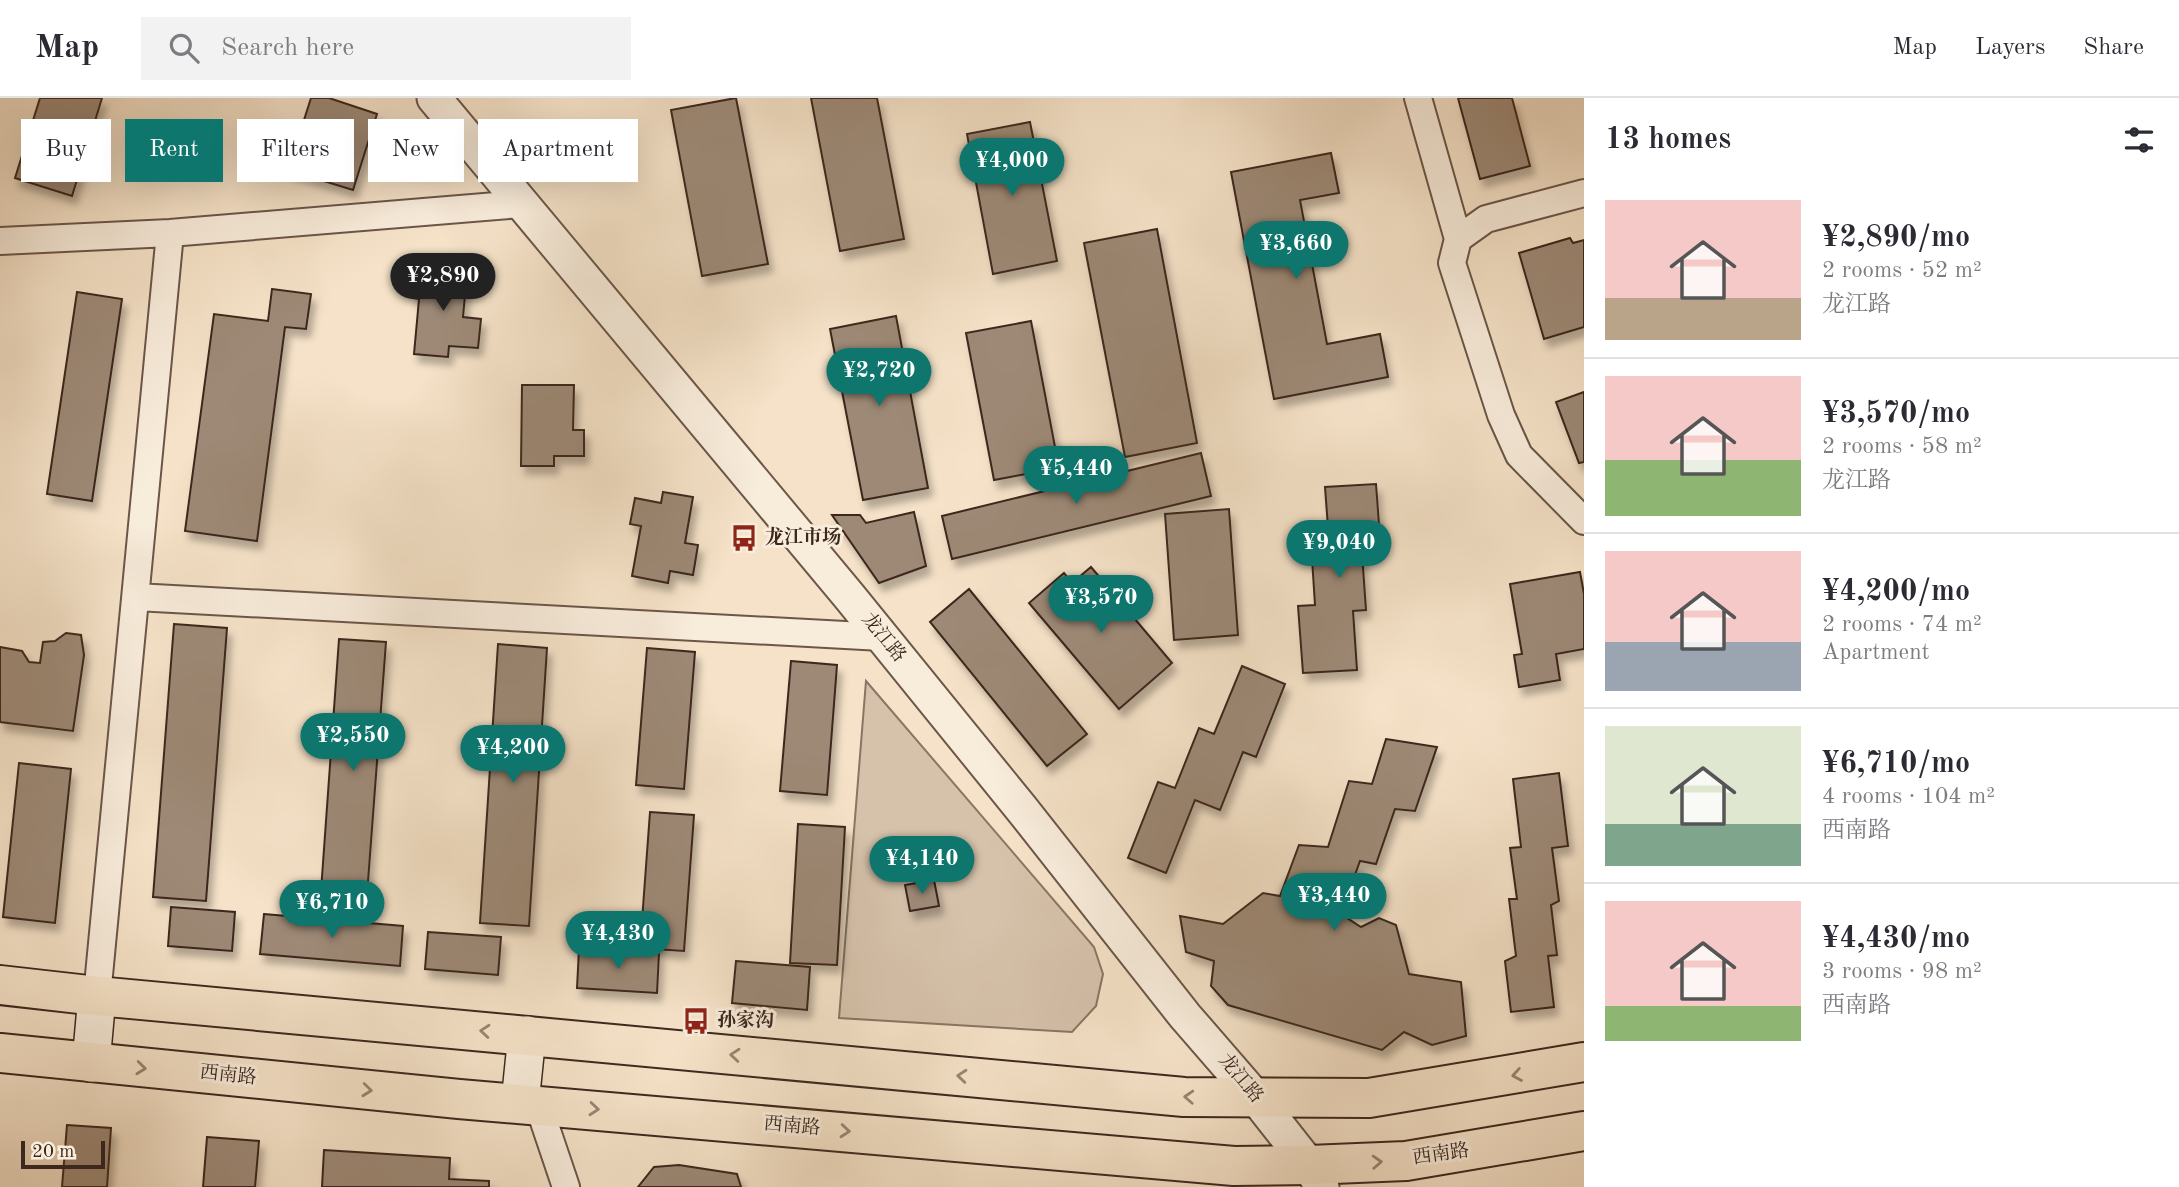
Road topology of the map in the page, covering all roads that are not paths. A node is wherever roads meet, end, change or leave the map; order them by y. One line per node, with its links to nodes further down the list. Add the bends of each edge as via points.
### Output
1 (434, 98): 4 (street, 龙江路)
2 (1418, 98): 6 (street)
3 (1584, 193): 6 (street, via 1486,219)
4 (521, 204): 5 (street); 10 (street, 龙江路)
5 (170, 233): 7 (street); 9 (street)
6 (1458, 239): 8 (street, via 1452,263 1501,415 1519,455)
7 (0, 241)
8 (1584, 521)
9 (136, 597): 10 (street); 12 (street)
10 (882, 637): 17 (street, 龙江路, via 1185,1016)
11 (0, 985): 12 (main road)
12 (97, 996): 13 (main road, one-way to 12); 16 (main road)
13 (527, 1035): 17 (main road, one-way to 13, via 1184,1097); 18 (main road)
14 (0, 1053): 16 (main road, 西南路)
15 (1584, 1062): 17 (main road, one-way to 17, via 1368,1098)
16 (92, 1063): 18 (main road, 西南路, one-way to 18)
17 (1257, 1099): 20 (street, 龙江路)
18 (529, 1103): 20 (main road, 西南路, one-way to 20); 21 (street)
19 (1584, 1131): 20 (main road, 西南路, one-way to 19)
20 (1315, 1176)
21 (566, 1187)

